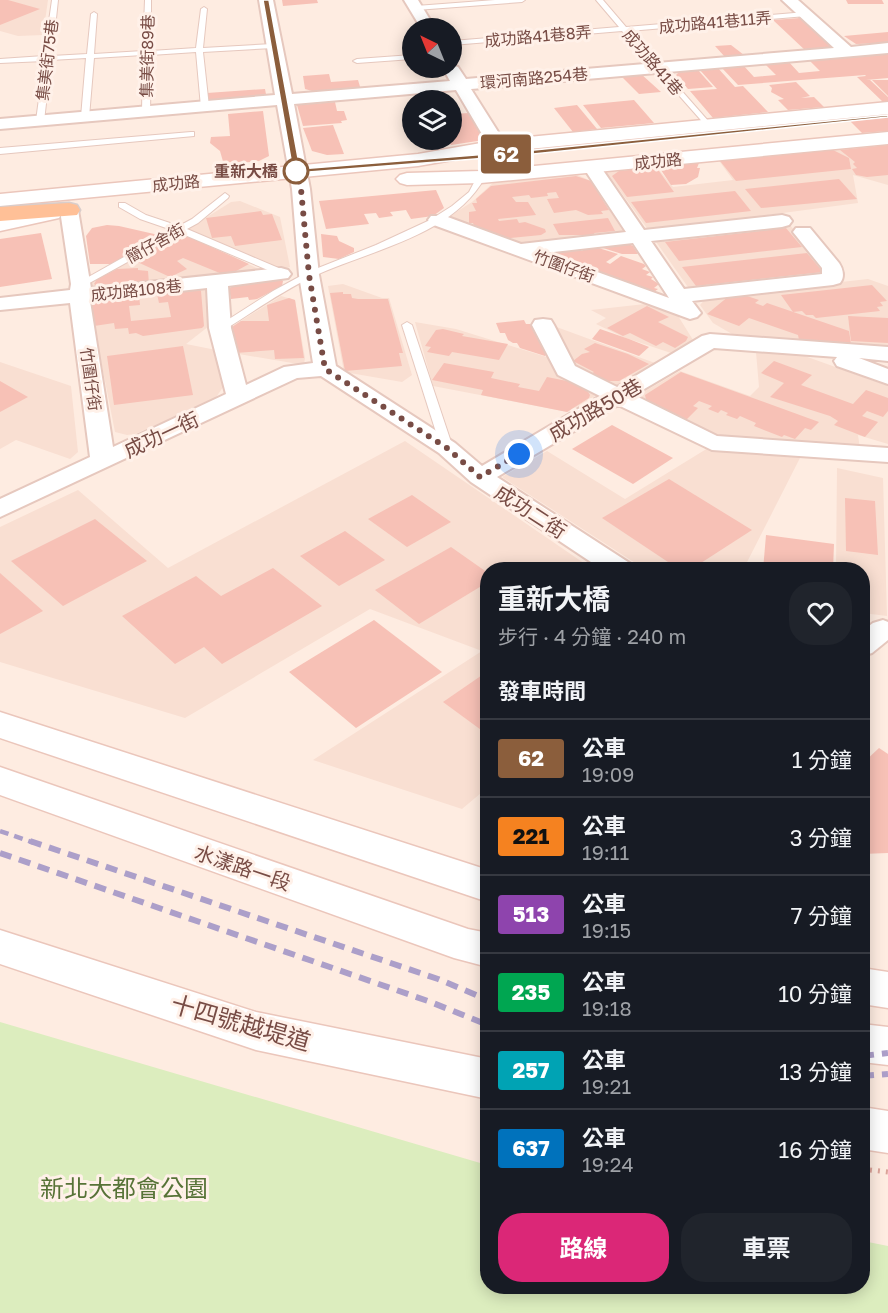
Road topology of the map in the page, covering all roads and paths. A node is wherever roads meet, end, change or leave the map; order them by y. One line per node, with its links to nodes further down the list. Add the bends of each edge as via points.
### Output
1 (55, 0): 20 (lane, 集美街75巷)
2 (148, 0): 18 (lane, 集美街89巷)
3 (266, 0): 14 (street)
4 (522, 0): 7 (lane)
5 (599, 0): 12 (lane, 成功路41巷)
6 (789, 0): 10 (street)
7 (414, 4): 11 (street)
8 (204, 9): 16 (lane)
9 (94, 14): 19 (lane)
10 (806, 14): 12 (lane, 成功路41巷11弄); 17 (street)
11 (422, 18)
12 (624, 29): 13 (lane, 成功路41巷8弄); 24 (lane, 成功路41巷)
13 (462, 43)
14 (273, 45): 16 (lane); 27 (street)
15 (888, 48): 17 (street, 環河南路254巷)
16 (199, 50): 18 (lane); 28 (lane)
17 (847, 51): 24 (street, 環河南路254巷)
18 (148, 52): 19 (lane); 30 (lane, 集美街89巷)
19 (90, 56): 20 (lane); 31 (lane)
20 (47, 58): 22 (lane); 33 (lane, 集美街75巷)
21 (402, 58): 23 (lane)
22 (0, 61)
23 (357, 61)
24 (657, 68): 26 (street, 環河南路254巷); 35 (lane, 成功路41巷)
25 (457, 78): 26 (street)
26 (461, 85): 27 (street, 環河南路254巷); 40 (street)
27 (284, 100): 28 (street, 環河南路254巷); 44 (street)
28 (205, 107): 30 (street, 環河南路254巷)
29 (888, 110): 35 (street, 成功路); 40 (lane)
30 (146, 112): 31 (street, 環河南路254巷)
31 (85, 117): 33 (street, 環河南路254巷)
32 (888, 117): 40 (street)
33 (40, 121): 34 (street, 環河南路254巷)
34 (0, 124)
35 (707, 125): 40 (street, 成功路)
36 (888, 130): 40 (street)
37 (191, 134): 39 (lane)
38 (888, 138): 41 (street, 成功路)
39 (0, 151)
40 (512, 156): 42 (street); 42 (street, via 465,156)
41 (592, 167): 43 (street, 成功路); 55 (street)
42 (418, 169): 43 (street, 成功路); 44 (street, 成功路)
43 (481, 177): 50 (lane, via 478,188)
44 (298, 180): 45 (street, 成功路); 46 (street, 成功路); 58 (street)
45 (225, 196): 47 (street, 成功路); 53 (lane, 簡仔舍街)
46 (0, 200)
47 (122, 205): 48 (street, 成功路); 53 (lane)
48 (69, 210): 49 (main road); 51 (street, 成功路); 60 (street, 成功路108巷)
49 (0, 214)
50 (438, 220): 56 (street, 竹圍仔街); 58 (lane)
51 (0, 221)
52 (782, 221): 55 (street)
53 (179, 230): 57 (lane); 60 (lane, 簡仔舍街)
54 (803, 232): 61 (street, via 832,267 833,279)
55 (639, 237): 56 (street); 61 (street)
56 (519, 250): 63 (street, 竹圍仔街)
57 (281, 274): 58 (lane); 59 (street, 成功路108巷)
58 (309, 275): 66 (lane); 70 (street)
59 (217, 281): 60 (street, 成功路108巷); 66 (street)
60 (80, 290): 62 (street, 簡仔舍街); 76 (street, 竹圍仔街)
61 (678, 296): 63 (street)
62 (0, 303)
63 (690, 313): 67 (street)
64 (407, 325): 74 (lane)
65 (543, 325): 72 (street, via 566,370)
66 (220, 328): 73 (street)
67 (710, 341): 68 (street); 72 (street, 成功路50巷)
68 (808, 349): 69 (street); 71 (street)
69 (888, 354)
70 (325, 369): 73 (street, 成功一街, via 292,372); 74 (street, 成功二街)
71 (888, 376)
72 (617, 396): 75 (street, via 712,443); 77 (street, 成功路50巷)
73 (238, 398): 76 (street, 成功一街)
74 (447, 448): 77 (street, 成功二街)
75 (888, 455)
76 (103, 461): 78 (street, 成功一街)
77 (480, 477): 79 (street, 成功二街)
78 (0, 509)
79 (610, 562)
80 (0, 725): 82 (street)
81 (0, 781): 84 (street, 水漾路一段)
82 (480, 883)
83 (0, 947): 89 (street, 十四號越堤道, via 256,1031)
84 (480, 948)
85 (870, 987): 86 (street)
86 (888, 990)
87 (870, 1044): 88 (street)
88 (888, 1046)
89 (480, 1077)
90 (870, 1129): 91 (street)
91 (888, 1132)
92 (870, 1170): 93 (path)
93 (888, 1172)

